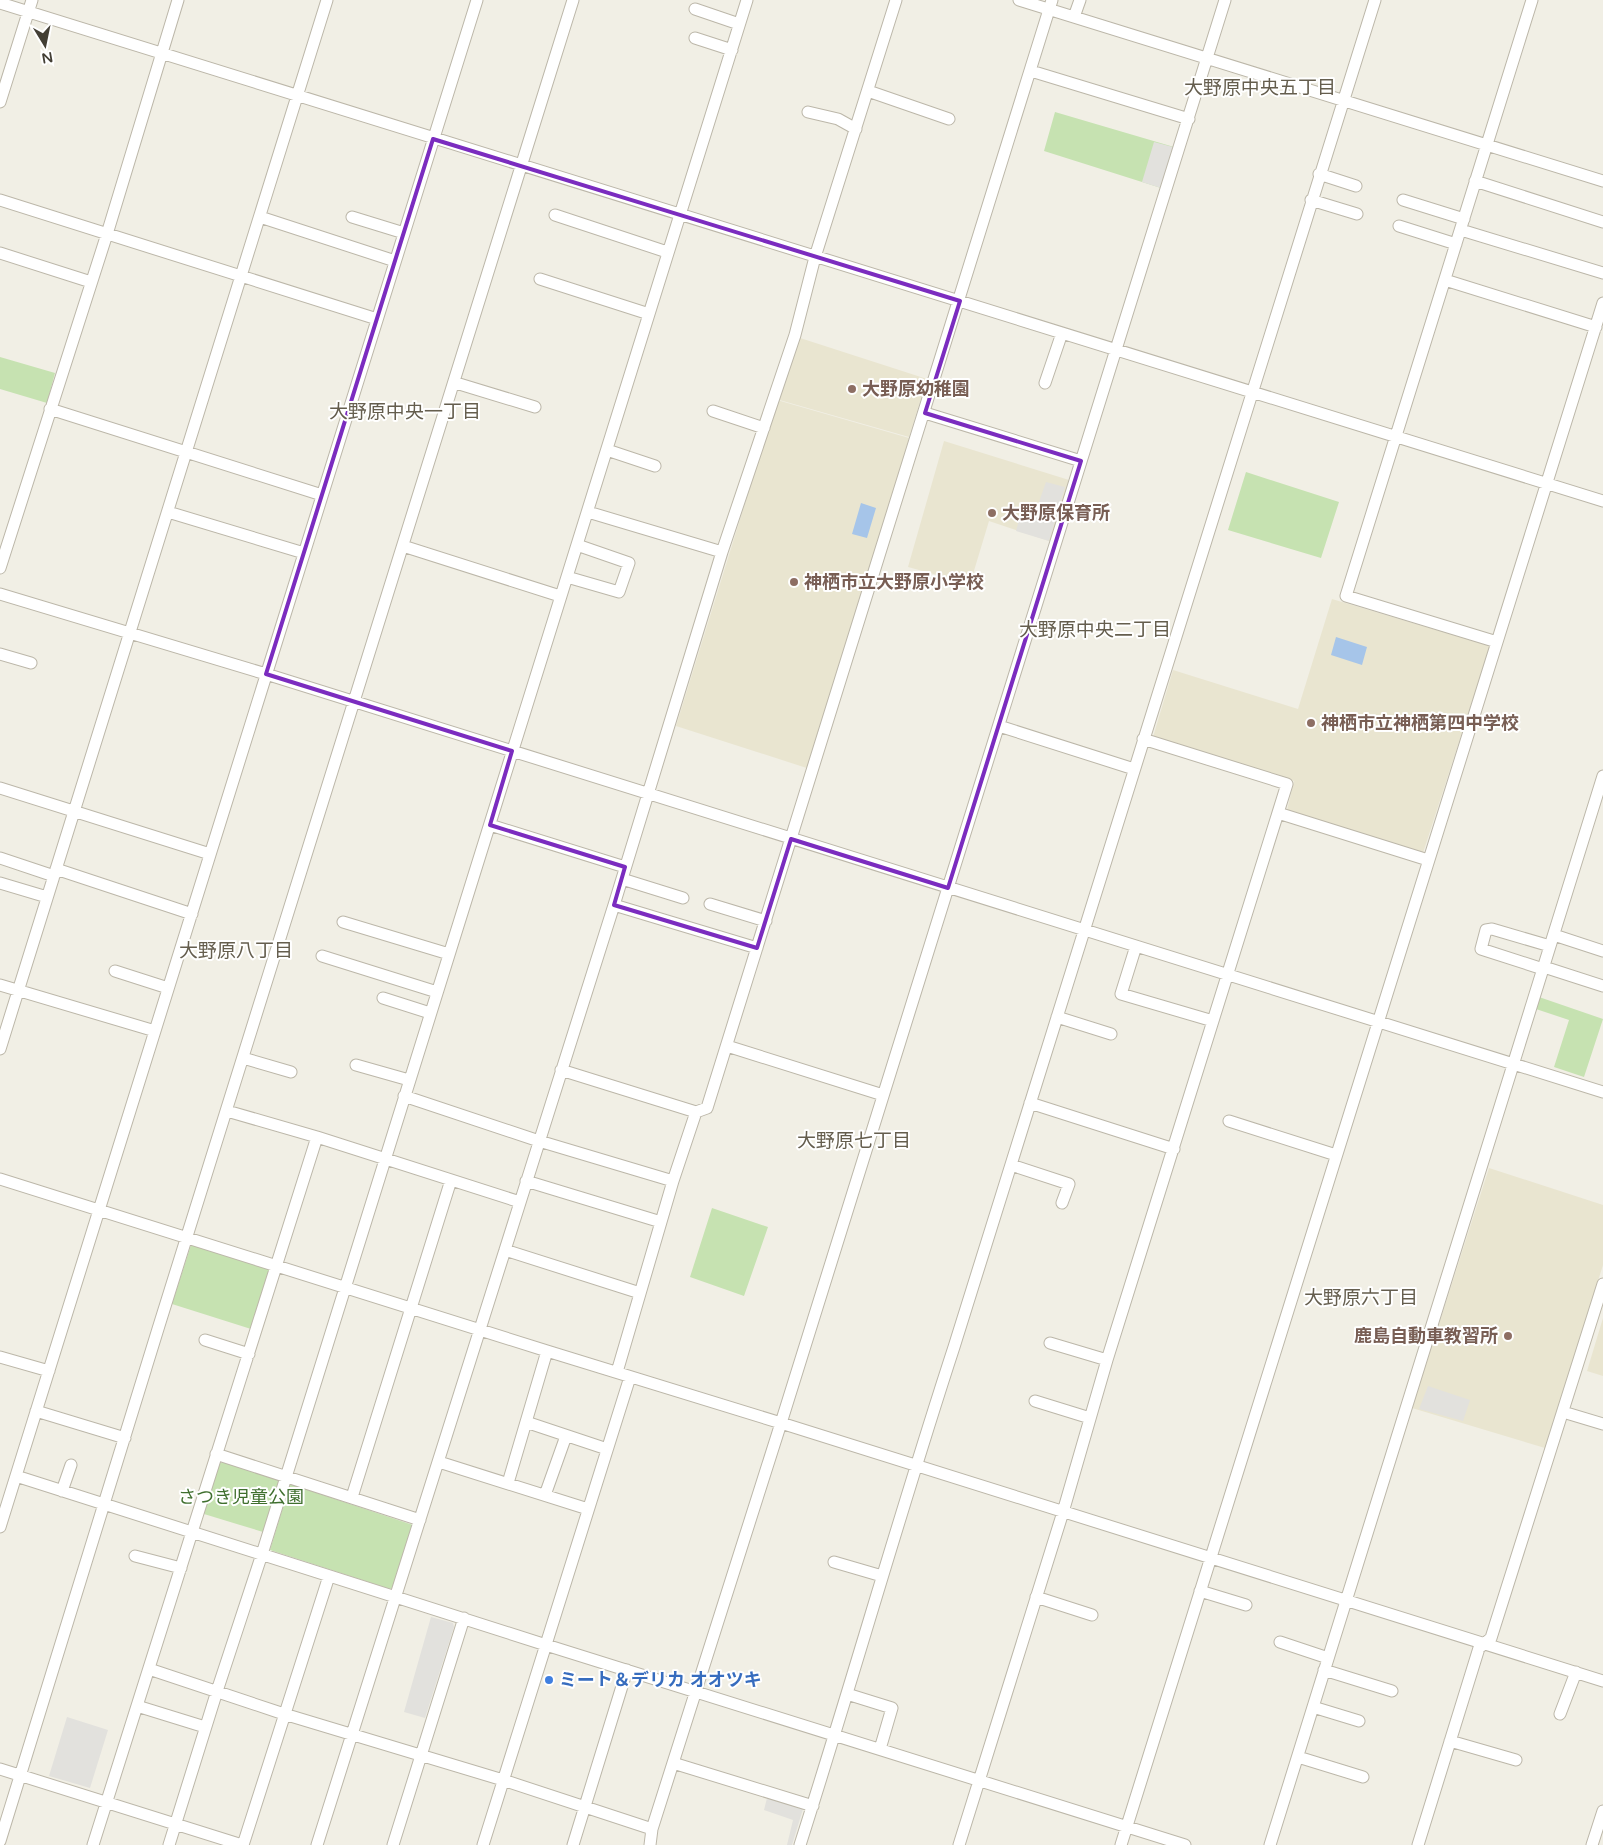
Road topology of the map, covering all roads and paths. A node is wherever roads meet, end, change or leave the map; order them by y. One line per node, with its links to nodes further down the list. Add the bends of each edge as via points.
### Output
1 (32, 0): 16 (street)
2 (178, 0): 21 (street)
3 (327, 0): 25 (street)
4 (477, 0): 32 (street)
5 (573, 0): 34 (street)
6 (747, 0): 18 (street)
7 (896, 0): 24 (street)
8 (1019, 0): 14 (street)
9 (1080, 0): 17 (street)
10 (1225, 0): 22 (street)
11 (1375, 0): 26 (street)
12 (1532, 0): 33 (street)
13 (0, 3): 16 (street)
14 (1051, 5): 17 (street); 23 (street)
15 (695, 9): 18 (street)
16 (28, 13): 21 (street); 27 (street)
17 (1074, 17): 22 (street)
18 (739, 24): 20 (street)
19 (695, 38): 20 (street)
20 (732, 50): 44 (street)
21 (161, 53): 25 (street); 51 (street)
22 (1207, 59): 26 (street); 30 (street)
23 (1031, 71): 30 (street); 62 (street)
24 (868, 91): 29 (street); 31 (street)
25 (297, 96): 32 (street); 45 (street)
26 (1343, 100): 33 (street); 35 (street)
27 (0, 102)
28 (808, 112): 31 (street, via 838,119)
29 (949, 119)
30 (1189, 119): 68 (street)
31 (856, 130): 55 (street)
32 (433, 138): 34 (street); 50 (street)
33 (1486, 146): 36 (street); 37 (street)
34 (523, 165): 44 (street); 69 (street)
35 (1319, 174): 38 (street); 40 (street)
36 (1475, 181): 47 (street); 48 (street)
37 (1603, 181)
38 (1356, 186)
39 (0, 200): 51 (street)
40 (1311, 200): 42 (street); 71 (street)
41 (1403, 200): 48 (street)
42 (1358, 214)
43 (555, 215): 53 (street)
44 (680, 215): 53 (street); 55 (street)
45 (260, 216): 56 (street); 58 (street)
46 (352, 217): 50 (street)
47 (1603, 222)
48 (1462, 224): 52 (street); 57 (street)
49 (1399, 226): 52 (street)
50 (404, 233): 56 (street)
51 (107, 234): 58 (street); 61 (street)
52 (1456, 244): 60 (street)
53 (667, 252): 64 (street)
54 (0, 253): 61 (street)
55 (815, 257): 62 (street); 76 (street, via 795,335)
56 (395, 261): 65 (street)
57 (1603, 273)
58 (242, 277): 65 (street); 79 (street)
59 (540, 279): 64 (street)
60 (1445, 280): 66 (street); 77 (street)
61 (91, 282): 73 (street)
62 (960, 301): 67 (street); 75 (street)
63 (1603, 303): 66 (street)
64 (649, 314): 78 (street)
65 (376, 319): 83 (street)
66 (1596, 327): 82 (street)
67 (1062, 333): 68 (street); 70 (street)
68 (1116, 350): 71 (street); 80 (street)
69 (456, 383): 72 (street); 88 (street)
70 (1045, 383)
71 (1252, 392): 77 (street); 102 (street)
72 (535, 407)
73 (50, 409): 79 (street); 91 (street)
74 (713, 411): 76 (street)
75 (924, 413): 80 (street); 111 (street)
76 (764, 428): 89 (street)
77 (1396, 436): 82 (street); 96 (street, via 1346,596)
78 (607, 450): 81 (street); 86 (street)
79 (186, 453): 83 (street); 85 (street)
80 (1081, 461): 101 (street)
81 (655, 466)
82 (1546, 483): 84 (street); 96 (street)
83 (322, 495): 90 (street)
84 (1603, 501)
85 (168, 512): 90 (street); 95 (street)
86 (588, 512): 87 (street); 89 (street)
87 (577, 545): 92 (street); 92 (street, via 629,563 619,592)
88 (403, 546): 94 (street); 100 (street)
89 (722, 552): 107 (street)
90 (304, 553): 99 (street)
91 (0, 568)
92 (567, 576): 94 (street)
93 (0, 594): 95 (street)
94 (560, 596): 103 (street)
95 (130, 633): 99 (street); 108 (street)
96 (1497, 642): 114 (street)
97 (0, 654): 98 (street)
98 (30, 663)
99 (266, 674): 100 (street); 112 (street)
100 (354, 702): 103 (street); 150 (street)
101 (998, 726): 104 (street); 118 (street)
102 (1143, 739): 104 (street); 109 (street, via 1287,784)
103 (512, 751): 107 (street); 110 (street)
104 (1134, 769): 126 (street)
105 (1603, 776): 127 (street)
106 (0, 788): 108 (street)
107 (647, 792): 111 (street); 116 (street)
108 (74, 811): 112 (street); 115 (street)
109 (1278, 813): 114 (street); 135 (street)
110 (490, 825): 116 (street); 131 (street)
111 (791, 839): 118 (street); 124 (street)
112 (210, 854): 123 (street)
113 (0, 858): 115 (street)
114 (1428, 860): 144 (street)
115 (55, 872): 119 (street); 123 (street)
116 (623, 873): 120 (street); 122 (street)
117 (0, 883): 119 (street)
118 (948, 888): 126 (street); 157 (street)
119 (47, 897): 139 (street)
120 (683, 898)
121 (710, 904): 124 (street)
122 (614, 905): 129 (street); 153 (street)
123 (192, 914): 138 (street)
124 (766, 921): 129 (street)
125 (343, 922): 131 (street)
126 (1084, 929): 128 (street); 143 (street)
127 (1552, 941): 130 (street); 133 (street); 133 (street, via 1486,930 1481,949)
128 (1136, 946): 135 (street); 145 (street, via 1121,994)
129 (757, 948): 148 (street)
130 (1603, 950)
131 (449, 954): 140 (street)
132 (322, 956): 140 (street)
133 (1543, 968): 137 (street); 151 (street)
134 (115, 971): 138 (street)
135 (1227, 975): 144 (street); 145 (street)
136 (0, 984): 139 (street)
137 (1603, 986)
138 (168, 988): 146 (street)
139 (17, 990): 146 (street); 149 (street)
140 (437, 992): 142 (street)
141 (383, 998): 142 (street)
142 (430, 1013): 155 (street)
143 (1057, 1017): 147 (street); 159 (street)
144 (1377, 1021): 151 (street); 166 (street)
145 (1214, 1022): 165 (street)
146 (155, 1032): 175 (street)
147 (1111, 1034)
148 (727, 1046): 157 (street); 161 (street, via 707,1108)
149 (0, 1049)
150 (244, 1058): 154 (street); 160 (street)
151 (1514, 1063): 156 (street); 231 (street)
152 (356, 1065): 155 (street)
153 (562, 1070): 161 (street); 164 (street)
154 (291, 1072)
155 (409, 1080): 158 (street)
156 (1603, 1092)
157 (883, 1095): 199 (street)
158 (404, 1096): 164 (street); 167 (street)
159 (1030, 1102): 165 (street); 168 (street)
160 (227, 1110): 163 (street); 177 (street)
161 (696, 1112): 172 (street)
162 (1229, 1120): 166 (street)
163 (317, 1137): 167 (street); 179 (street)
164 (539, 1140): 171 (street); 172 (street)
165 (1174, 1149): 190 (street)
166 (1336, 1155): 223 (street)
167 (384, 1160): 170 (street); 181 (street)
168 (1011, 1165): 174 (street, via 1069,1184); 207 (street)
169 (0, 1179): 175 (street)
170 (451, 1180): 173 (street); 183 (street)
171 (526, 1181): 173 (street); 176 (street)
172 (673, 1181): 176 (street)
173 (520, 1202): 178 (street)
174 (1062, 1203)
175 (98, 1210): 177 (street); 191 (street)
176 (661, 1222): 182 (street)
177 (186, 1237): 179 (street); 202 (street)
178 (505, 1250): 182 (street); 184 (street)
179 (276, 1266): 181 (street); 188 (street)
180 (1603, 1284): 196 (street)
181 (344, 1288): 183 (street); 209 (street)
182 (640, 1293): 192 (street)
183 (412, 1309): 184 (street); 213 (street)
184 (480, 1330): 187 (street); 205 (street)
185 (205, 1340): 188 (street)
186 (1050, 1343): 190 (street)
187 (546, 1351): 192 (street); 198 (street)
188 (249, 1354): 204 (street)
189 (0, 1357): 191 (street)
190 (1107, 1360): 197 (street)
191 (48, 1371): 195 (street)
192 (616, 1372): 193 (street)
193 (630, 1377): 199 (street); 203 (street)
194 (1035, 1401): 197 (street)
195 (36, 1411): 202 (street); 208 (street)
196 (1563, 1412): 200 (street); 236 (street, via 1491,1638)
197 (1090, 1418): 216 (street)
198 (526, 1422): 201 (street); 210 (street)
199 (781, 1423): 207 (street); 246 (street)
200 (1603, 1424)
201 (566, 1436): 203 (street); 212 (street)
202 (125, 1438): 214 (street)
203 (607, 1449): 215 (street)
204 (216, 1454): 209 (street); 220 (street)
205 (438, 1462): 210 (street); 218 (street)
206 (71, 1464): 211 (street)
207 (916, 1466): 216 (street); 227 (street)
208 (16, 1476): 211 (street); 217 (street)
209 (286, 1476): 213 (street); 221 (street)
210 (508, 1483): 212 (street)
211 (62, 1491): 214 (street)
212 (544, 1495): 215 (street)
213 (352, 1497): 218 (street)
214 (104, 1504): 220 (street); 263 (street)
215 (588, 1509): 237 (street)
216 (1063, 1512): 223 (street); 230 (street)
217 (2, 1515): 219 (street)
218 (420, 1520): 229 (street)
219 (0, 1527)
220 (192, 1533): 221 (street); 225 (street)
221 (262, 1554): 226 (street); 245 (street)
222 (134, 1556): 225 (street)
223 (1210, 1558): 228 (street); 231 (street)
224 (834, 1562): 227 (street)
225 (181, 1568): 239 (street)
226 (329, 1576): 229 (street); 250 (street)
227 (882, 1576): 247 (street)
228 (1200, 1591): 232 (street); 272 (street)
229 (396, 1597): 234 (street); 254 (street)
230 (1036, 1597): 233 (street); 266 (street)
231 (1346, 1600): 236 (street); 238 (street)
232 (1246, 1605)
233 (1092, 1615)
234 (464, 1618): 237 (street); 258 (street)
235 (1280, 1642): 238 (street)
236 (1484, 1644): 242 (street); 256 (street, via 1479,1648)
237 (546, 1645): 240 (street); 265 (street)
238 (1328, 1658): 241 (street)
239 (149, 1669): 245 (street); 248 (street)
240 (627, 1670): 246 (street); 269 (street)
241 (1324, 1670): 244 (street); 249 (street)
242 (1576, 1672): 243 (street); 251 (street)
243 (1603, 1681)
244 (1392, 1690)
245 (217, 1691): 250 (street); 253 (street)
246 (695, 1691): 255 (street); 261 (street)
247 (847, 1694): 255 (street); 257 (street, via 892,1708)
248 (137, 1706): 253 (street); 267 (street)
249 (1313, 1707): 252 (street); 259 (street)
250 (284, 1714): 254 (street); 277 (street)
251 (1560, 1714)
252 (1359, 1721)
253 (205, 1727): 271 (street)
254 (353, 1734): 258 (street); 278 (street)
255 (835, 1735): 257 (street); 268 (street)
256 (1450, 1740): 260 (street); 288 (street)
257 (880, 1749): 266 (street)
258 (421, 1755): 265 (street); 279 (street)
259 (1298, 1757): 264 (street); 287 (street)
260 (1516, 1760)
261 (673, 1763): 268 (street); 273 (street)
262 (0, 1769): 263 (street)
263 (20, 1775): 267 (street); 274 (street)
264 (1363, 1778)
265 (503, 1780): 269 (street); 280 (street)
266 (980, 1780): 272 (street); 284 (street)
267 (106, 1803): 271 (street); 275 (street)
268 (813, 1806): 283 (street)
269 (585, 1807): 273 (street); 281 (street)
270 (1603, 1811): 289 (street)
271 (175, 1824): 276 (street); 277 (street)
272 (1126, 1827): 285 (street); 286 (street)
273 (652, 1829): 282 (street)
274 (0, 1841)
275 (93, 1845)
276 (168, 1845)
277 (243, 1845)
278 (317, 1845)
279 (393, 1845)
280 (483, 1845)
281 (573, 1845)
282 (650, 1845)
283 (800, 1845)
284 (959, 1845)
285 (1121, 1845)
286 (1185, 1845)
287 (1270, 1845)
288 (1418, 1845)
289 (1592, 1845)

